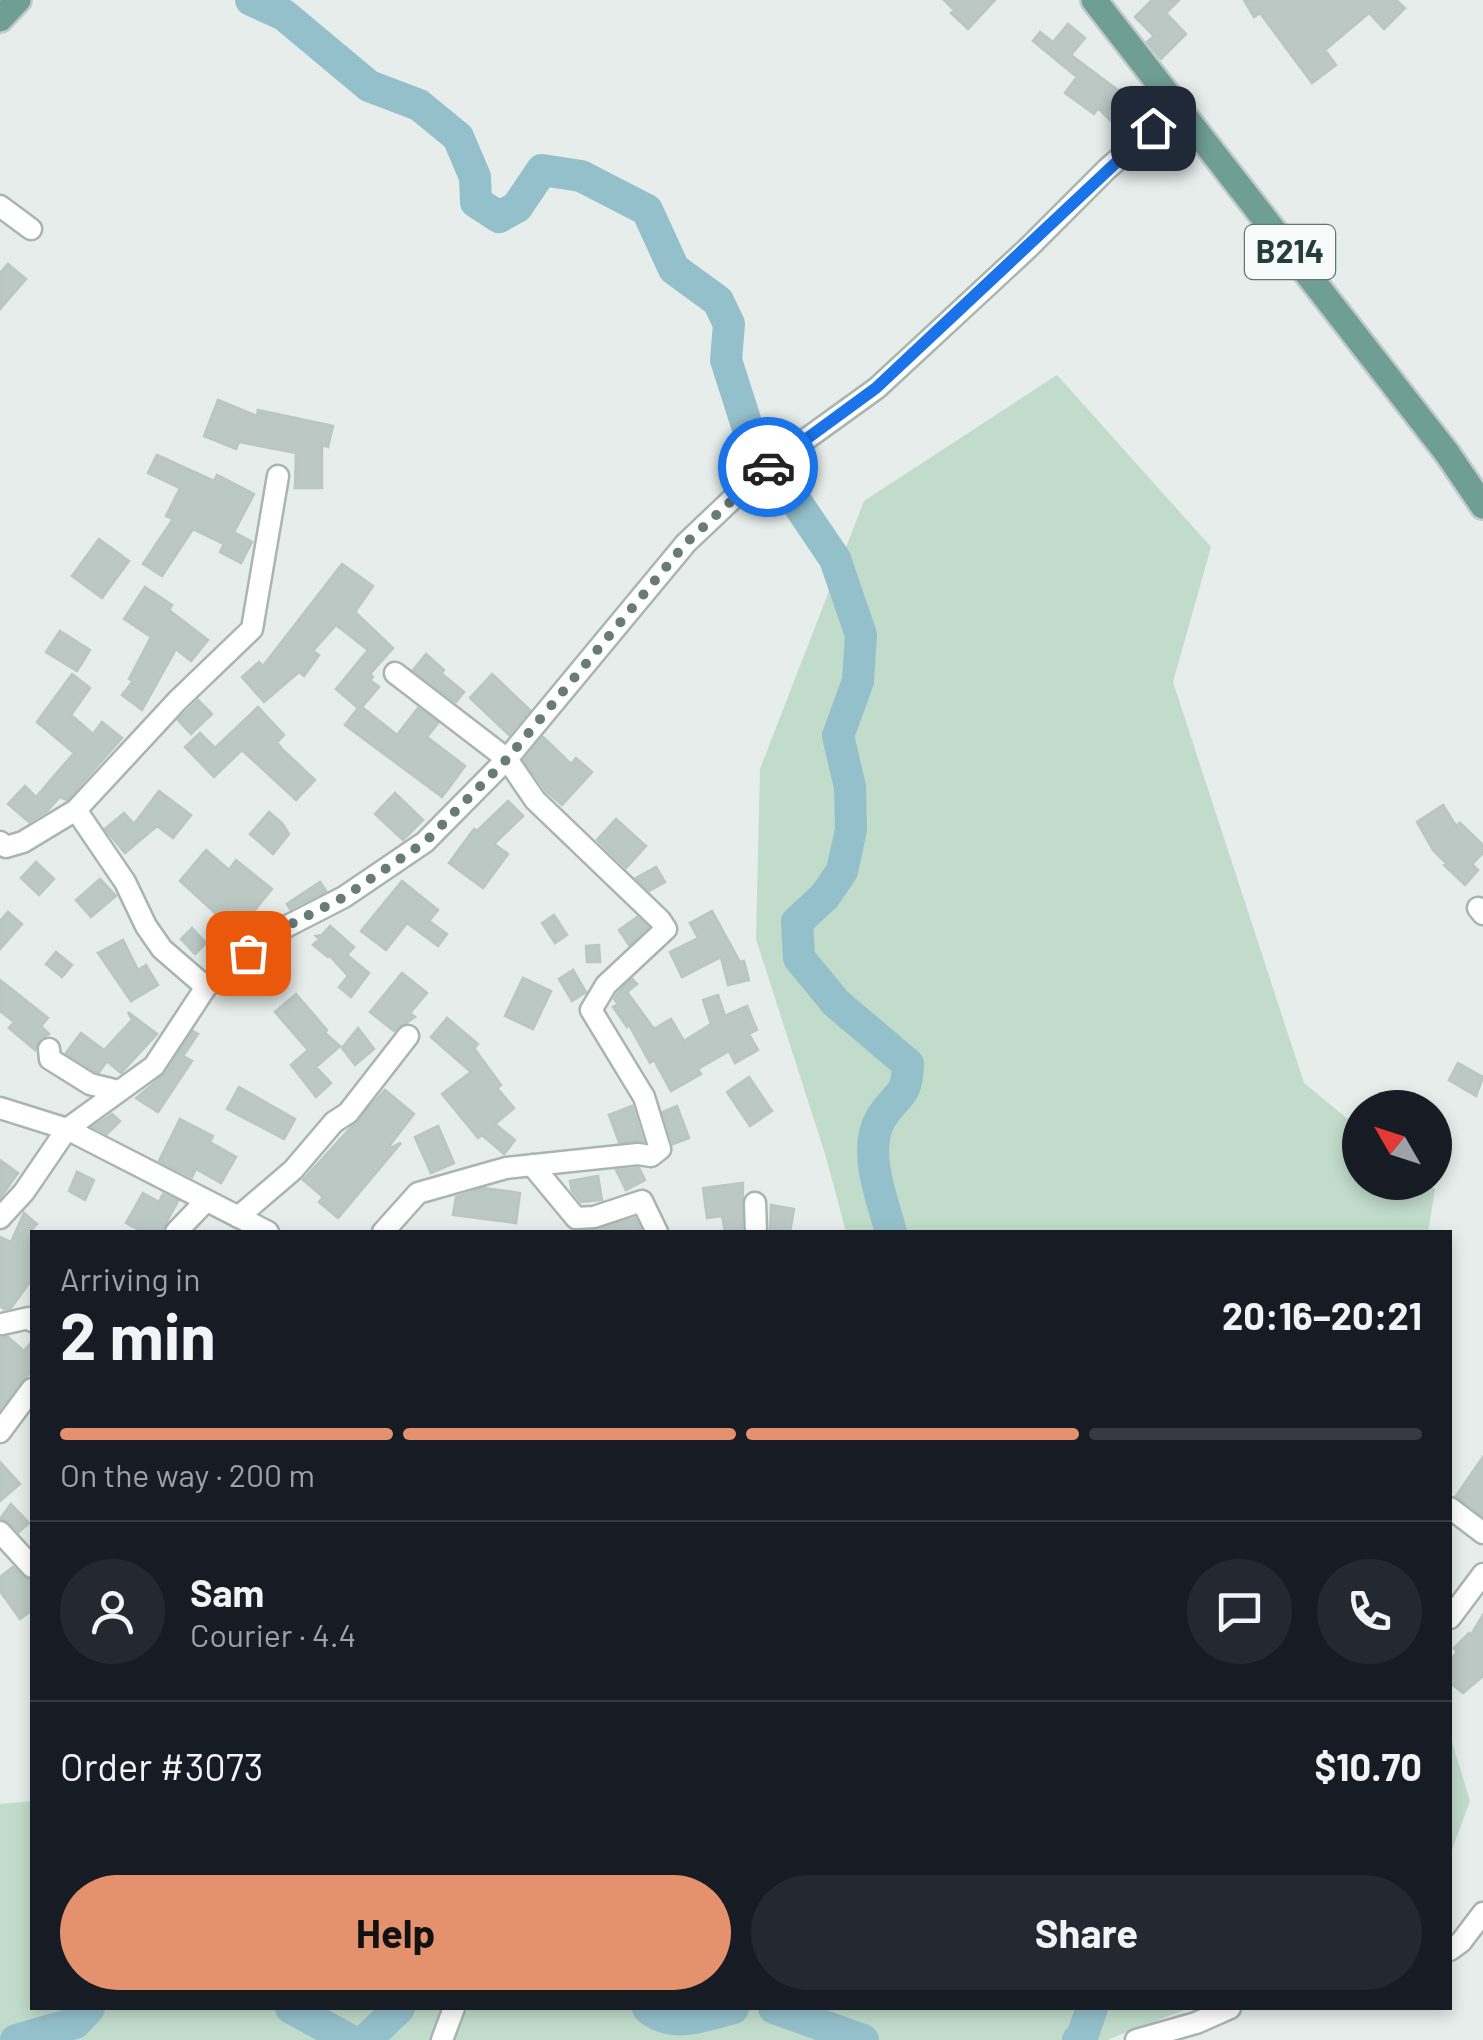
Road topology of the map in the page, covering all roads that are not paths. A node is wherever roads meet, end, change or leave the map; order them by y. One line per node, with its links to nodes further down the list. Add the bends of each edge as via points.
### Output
1 (18, 0): 3 (main road)
2 (1094, 0): 4 (main road, B214)
3 (0, 19)
4 (1177, 108): 8 (main road, B214); 10 (street, via 876,388 762,471 686,543)
5 (0, 206): 6 (street)
6 (31, 229)
7 (278, 476): 11 (street, via 252,629)
8 (1483, 506)
9 (394, 674): 10 (street)
10 (507, 759): 13 (street, via 425,842 344,897 268,936); 19 (street, via 535,800 666,929 606,985 591,1010 644,1096 660,1149 650,1156)
11 (76, 810): 12 (street, via 23,842); 13 (street, via 154,938)
12 (0, 842)
13 (206, 987): 16 (street, via 154,1066)
14 (408, 1036): 22 (street, via 348,1113)
15 (49, 1048): 16 (street, via 50,1060 90,1084)
16 (118, 1091): 18 (street)
17 (0, 1108): 18 (street)
18 (67, 1129): 20 (street); 23 (street)
19 (532, 1165): 26 (street, via 418,1193); 27 (street, via 576,1218 642,1201)
20 (206, 1201): 22 (street); 24 (street)
21 (755, 1203): 28 (street)
22 (238, 1217): 25 (street)
23 (0, 1218)
24 (178, 1230)
25 (264, 1230)
26 (385, 1230)
27 (656, 1230)
28 (756, 1230)
29 (30, 1316): 30 (street)
30 (2, 1324)
31 (30, 1392): 32 (street)
32 (0, 1432)
33 (1452, 1509): 35 (street)
34 (0, 1532): 36 (street)
35 (1483, 1532)
36 (30, 1565)
37 (1483, 1574): 38 (street)
38 (1452, 1615)
39 (1483, 1913): 40 (street)
40 (1452, 1949)
41 (453, 2010): 43 (street)
42 (1226, 2010): 44 (street)
43 (442, 2040)
44 (1136, 2040)

